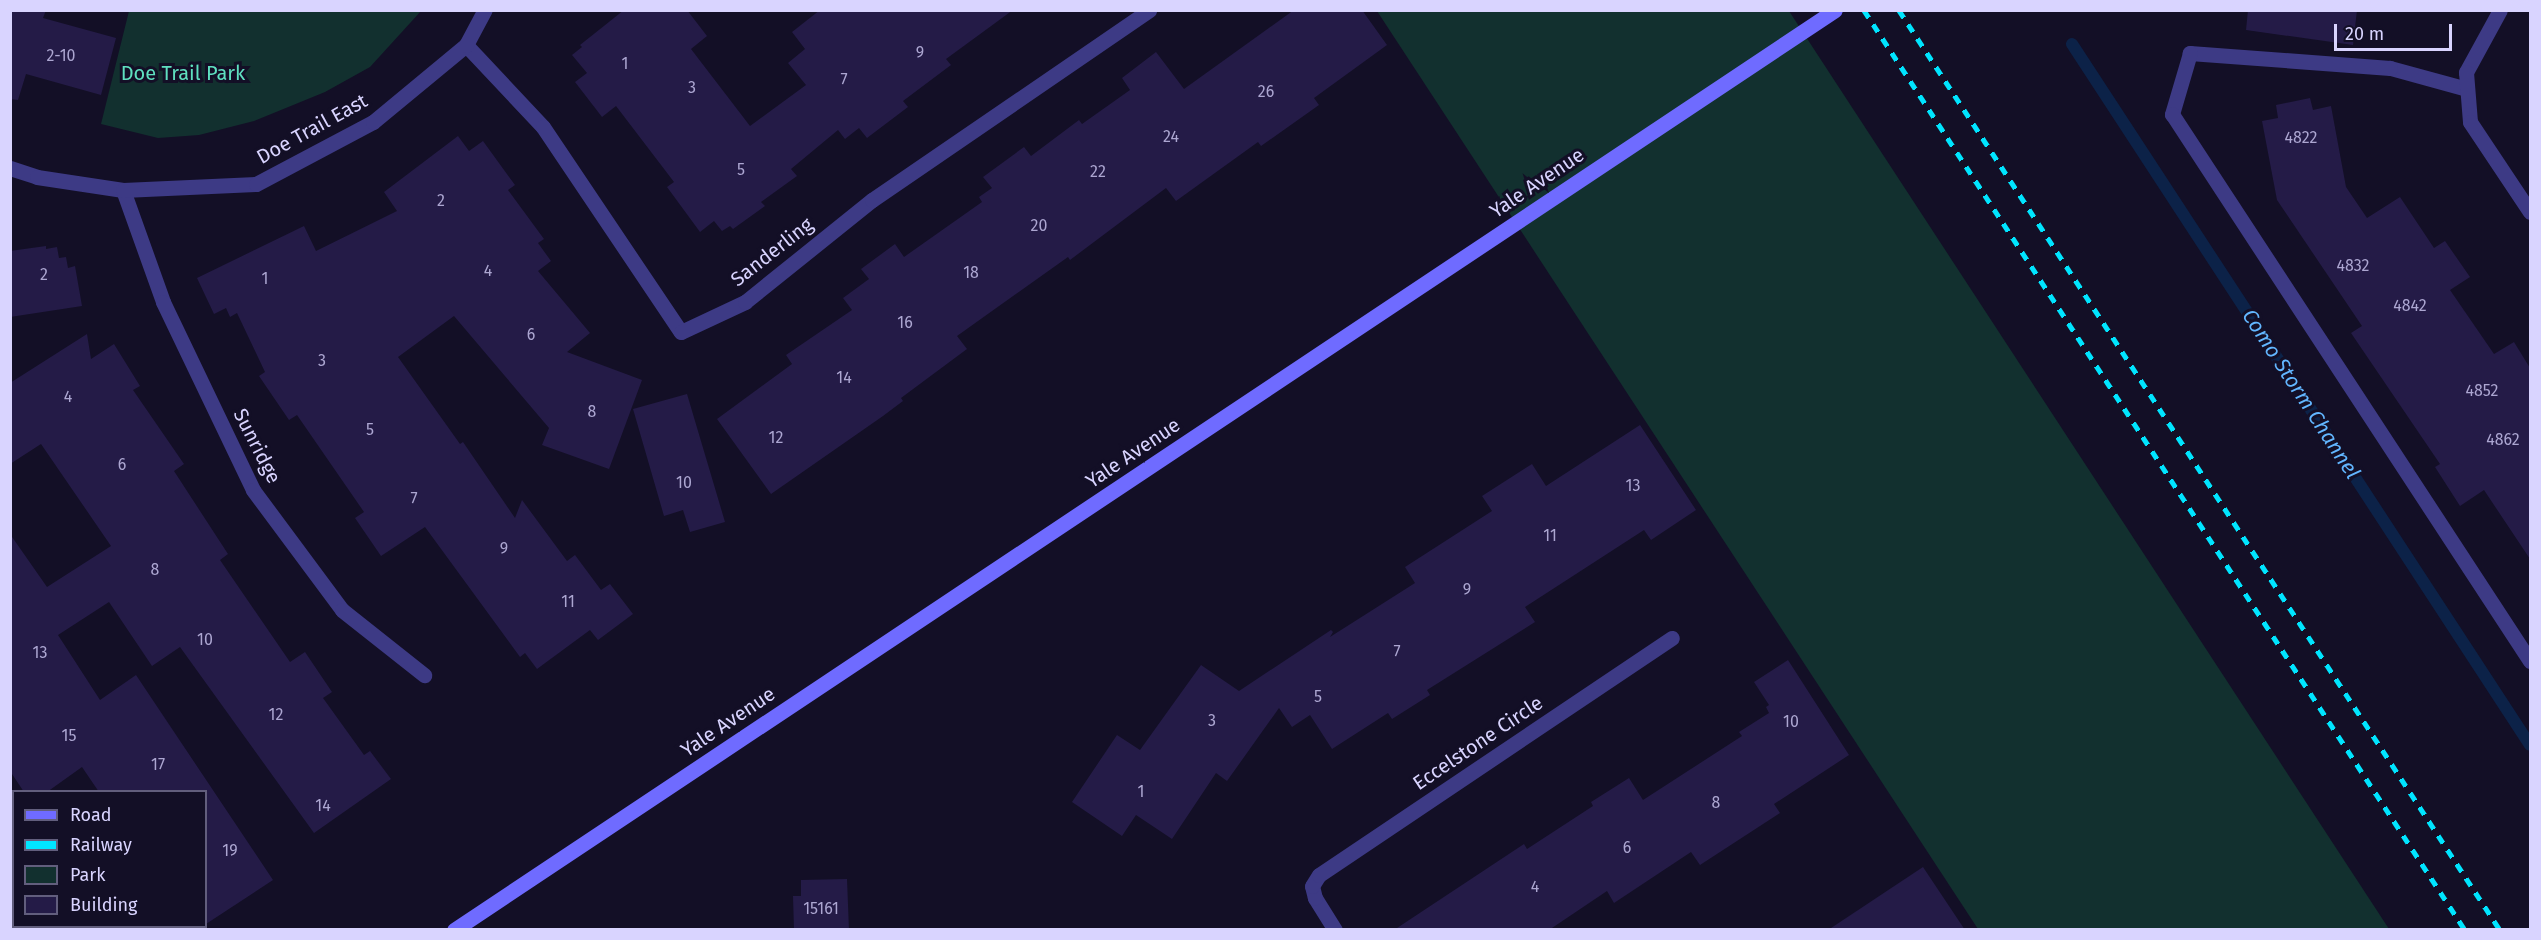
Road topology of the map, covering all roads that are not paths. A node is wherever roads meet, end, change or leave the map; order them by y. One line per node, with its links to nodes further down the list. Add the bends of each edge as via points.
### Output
1 (484, 10): 5 (street, Doe Trail East)
2 (1149, 10): 5 (street, Sanderling, via 872,200 745,302 681,332 543,127)
3 (1834, 10): 13 (main road, Yale Avenue)
4 (2500, 10): 6 (street, via 2466,72)
5 (466, 45): 8 (street, Doe Trail East, via 373,122 256,184)
6 (2467, 89): 9 (street, via 2470,122); 11 (street, via 2390,68 2190,53 2172,114)
7 (10, 168): 8 (street, Doe Trail East, via 37,177)
8 (123, 190): 12 (street, Sunridge, via 164,302 253,490 342,610)
9 (2530, 212)
10 (1672, 638): 14 (street, Eccelstone Circle, via 1319,875 1312,886)
11 (2530, 661)
12 (424, 675)
13 (454, 930)
14 (1335, 930)

